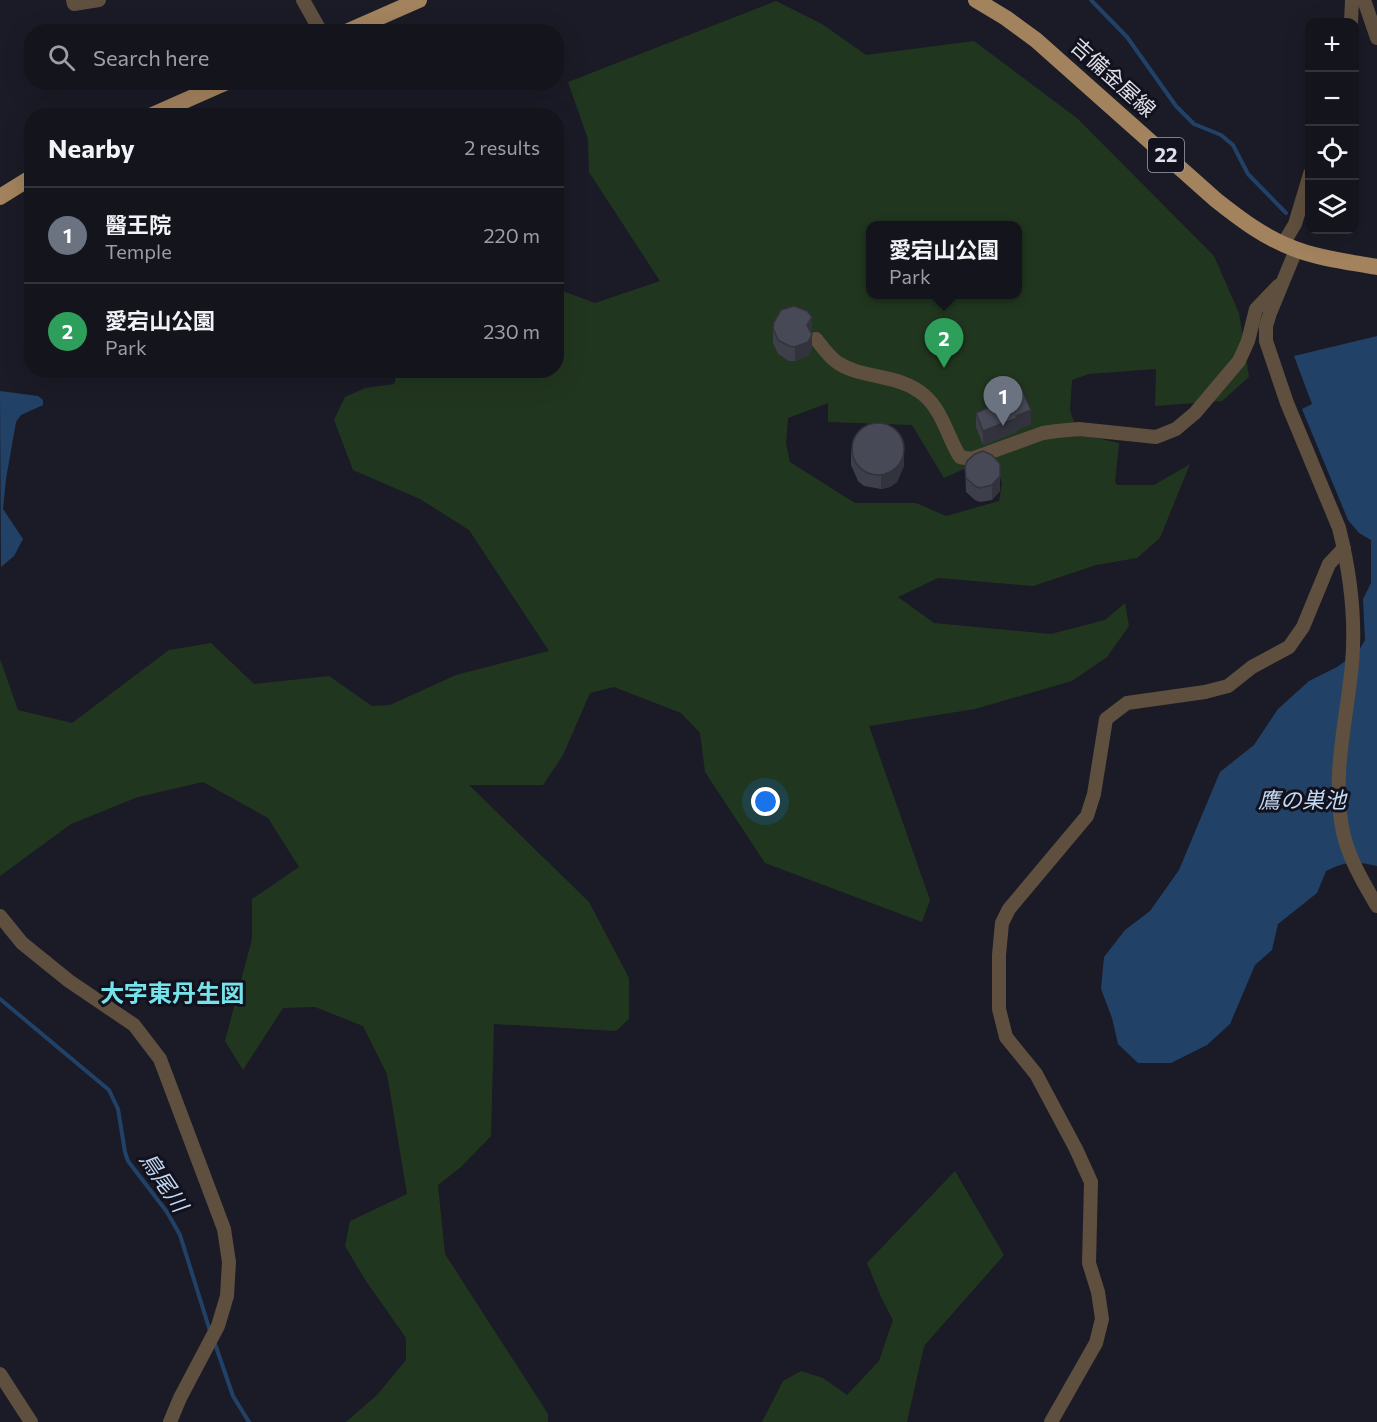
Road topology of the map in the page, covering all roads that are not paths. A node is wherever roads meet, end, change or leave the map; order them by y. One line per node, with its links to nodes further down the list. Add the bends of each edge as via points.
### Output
1 (73, 0): 2 (street, via 74,4)
2 (99, 0)
3 (303, 0): 9 (street)
4 (419, 0): 10 (main road)
5 (976, 0): 17 (main road, 吉備金屋線 / 22, via 1036,40 1223,206)
6 (1352, 0): 8 (street)
7 (1364, 0): 11 (street)
8 (1351, 18)
9 (316, 24)
10 (364, 24)
11 (1377, 38)
12 (209, 90): 13 (main road)
13 (168, 108)
14 (1308, 180): 17 (street)
15 (24, 182): 16 (main road)
16 (0, 197)
17 (1289, 247): 18 (main road, 吉備金屋線 / 22); 19 (street)
18 (1377, 267)
19 (1289, 268): 20 (street, via 1256,309 1239,361 1222,384 1187,421 1156,437 1079,429 1057,431 971,459 960,457 925,396 906,384 838,363); 21 (street, via 1269,313 1266,341)
20 (816, 339)
21 (1344, 548): 22 (street, via 1354,637 1338,789 1343,832 1356,869); 27 (street, via 1329,564 1302,627 1289,647 1252,667 1228,686 1127,703 1106,719 1087,816 1009,909 1002,923 999,1009 1006,1037 1036,1074 1091,1182 1089,1263 1102,1319 1096,1343)
22 (1377, 906)
23 (0, 916): 26 (street, via 22,943 134,1025 160,1059 224,1230 229,1262 227,1296 218,1326)
24 (0, 1374): 25 (street)
25 (32, 1422)
26 (170, 1422)
27 (1051, 1422)

